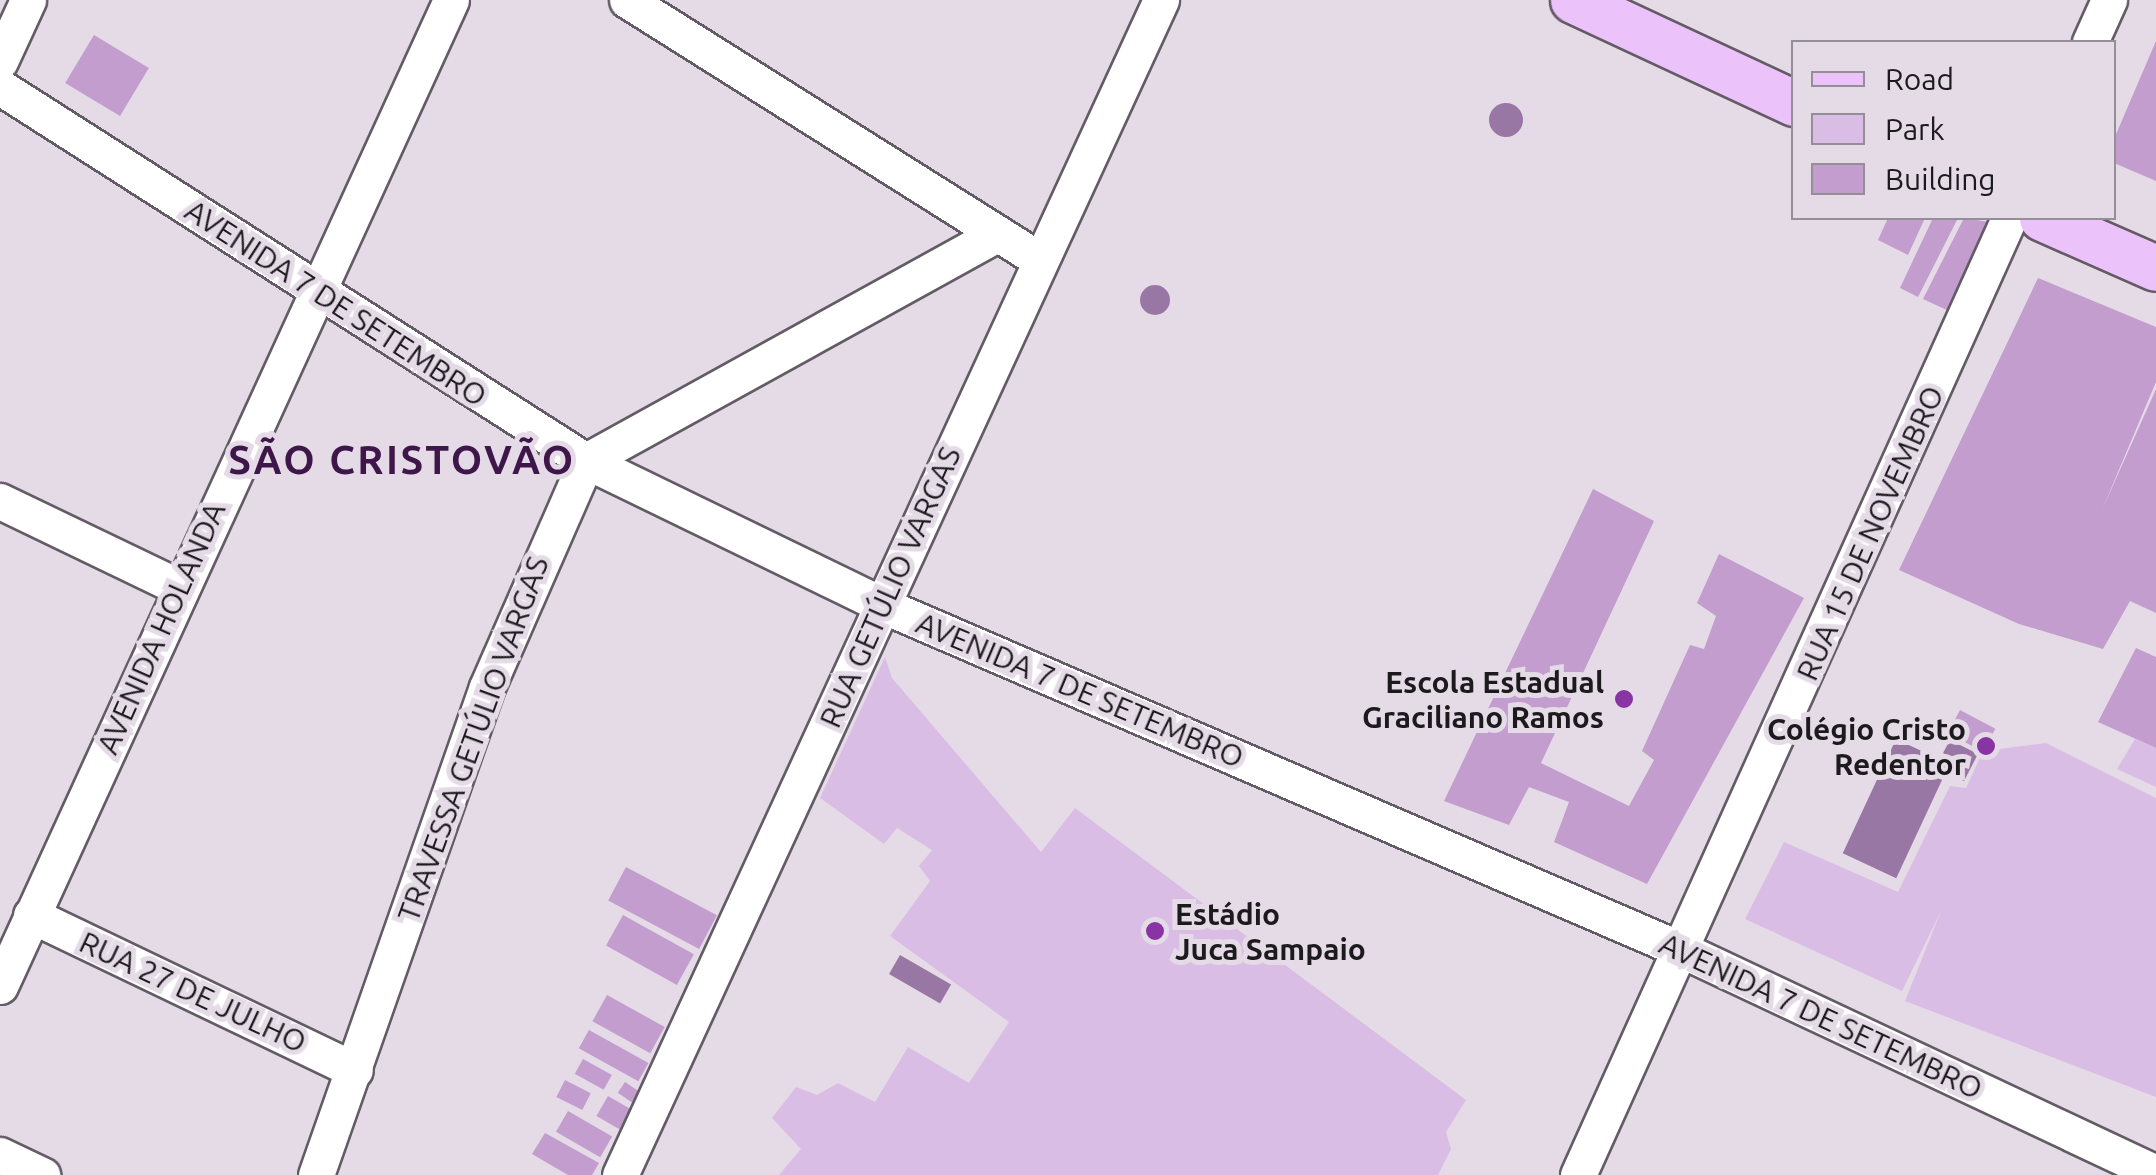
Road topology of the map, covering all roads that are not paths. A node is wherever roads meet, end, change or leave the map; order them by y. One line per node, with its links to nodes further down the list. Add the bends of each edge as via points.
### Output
1 (28, 0): 8 (street)
2 (452, 0): 16 (street, AVENIDA HOLANDA)
3 (627, 0): 13 (street)
4 (1161, 0): 14 (street, RUA GETÚLIO VARGAS)
5 (1572, 0): 10 (main road)
6 (2109, 0): 7 (street)
7 (2091, 40)
8 (0, 61)
9 (0, 87): 16 (street, AVENIDA 7 DE SETEMBRO)
10 (1791, 102)
11 (2008, 220): 22 (street, RUA 15 DE NOVEMBRO)
12 (2047, 220): 15 (main road)
13 (992, 237): 14 (street); 17 (street)
14 (1039, 259): 20 (street, RUA GETÚLIO VARGAS)
15 (2156, 268)
16 (314, 293): 17 (street, AVENIDA 7 DE SETEMBRO); 19 (street, AVENIDA HOLANDA)
17 (586, 461): 20 (street, AVENIDA 7 DE SETEMBRO); 24 (street, TRAVESSA GETÚLIO VARGAS, via 494,668)
18 (0, 500): 19 (street)
19 (179, 587): 21 (street, AVENIDA HOLANDA)
20 (882, 605): 22 (street, AVENIDA 7 DE SETEMBRO); 29 (street, RUA GETÚLIO VARGAS)
21 (31, 916): 23 (street, AVENIDA HOLANDA); 24 (street, RUA 27 DE JULHO)
22 (1682, 950): 26 (street, AVENIDA 7 DE SETEMBRO); 30 (street, RUA 15 DE NOVEMBRO)
23 (0, 986)
24 (355, 1070): 28 (street, TRAVESSA GETÚLIO VARGAS)
25 (0, 1154): 27 (street)
26 (2156, 1173)
27 (42, 1175)
28 (316, 1175)
29 (620, 1175)
30 (1578, 1175)

